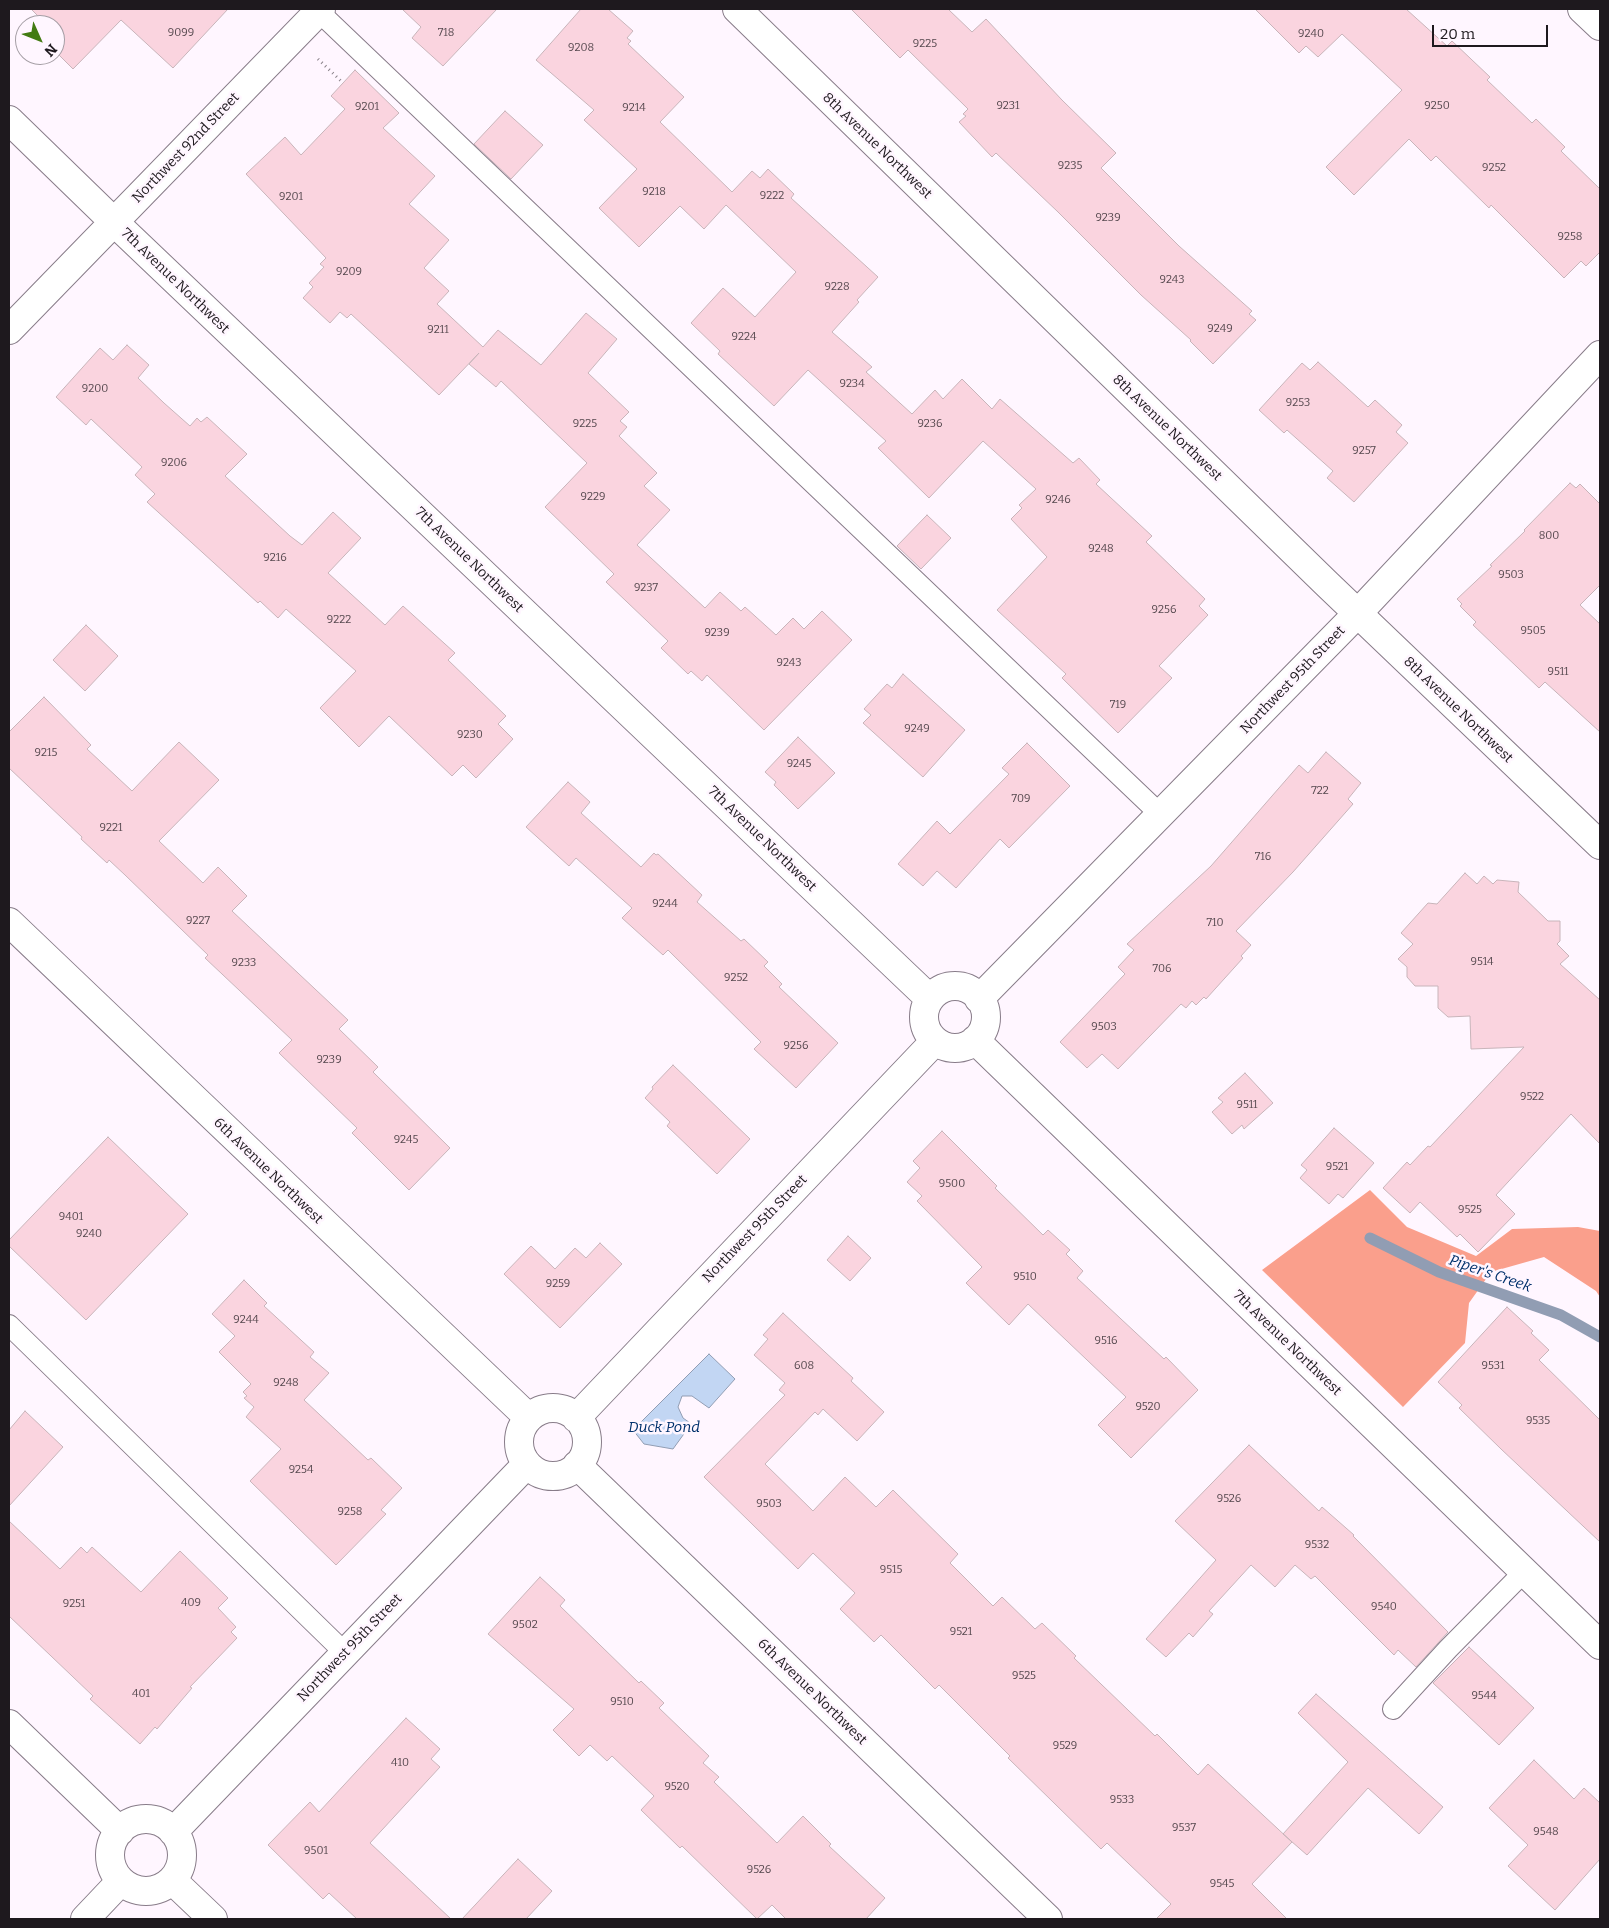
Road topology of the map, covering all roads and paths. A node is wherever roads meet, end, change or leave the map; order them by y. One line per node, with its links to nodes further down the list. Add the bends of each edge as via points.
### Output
1 (736, 9): 11 (street, 8th Avenue Northwest)
2 (1582, 9): 4 (street)
3 (319, 10): 8 (street, Northwest 92nd Street); 12 (lane)
4 (1600, 26)
5 (312, 53): 6 (path)
6 (341, 81)
7 (9, 120): 8 (street, 7th Avenue Northwest)
8 (114, 222): 9 (street, Northwest 92nd Street); 15 (street, 7th Avenue Northwest)
9 (9, 330)
10 (1600, 355): 11 (street, Northwest 95th Street)
11 (1358, 613): 12 (street, Northwest 95th Street); 13 (street, 8th Avenue Northwest)
12 (1161, 815): 16 (street, Northwest 95th Street)
13 (1600, 845)
14 (9, 922): 20 (street, 6th Avenue Northwest)
15 (930, 999): 16 (street, via 947,987 958,986 968,989); 18 (street, via 925,1008 925,1028)
16 (979, 999): 17 (street, via 986,1014 985,1024)
17 (974, 1040): 18 (street, via 956,1048); 24 (street, 7th Avenue Northwest)
18 (935, 1041): 21 (street, Northwest 95th Street)
19 (9, 1326): 26 (lane)
20 (529, 1418): 21 (street, via 553,1408 564,1410); 22 (street, via 520,1432 519,1443)
21 (576, 1418): 23 (street, via 585,1433 586,1444)
22 (527, 1464): 23 (street, via 546,1476 569,1472); 26 (street, Northwest 95th Street)
23 (578, 1465): 35 (street, 6th Avenue Northwest)
24 (1523, 1573): 25 (street, 7th Avenue Northwest); 27 (lane)
25 (1600, 1646)
26 (346, 1653): 30 (street, Northwest 95th Street)
27 (1393, 1709)
28 (9, 1724): 29 (street)
29 (120, 1830): 30 (street, via 136,1820 148,1819); 32 (street, via 110,1854 112,1866)
30 (173, 1832): 31 (street, via 181,1846 182,1858)
31 (172, 1880): 32 (street, via 150,1891 138,1890); 34 (street)
32 (121, 1881): 33 (street)
33 (85, 1919)
34 (213, 1919)
35 (1048, 1919)

